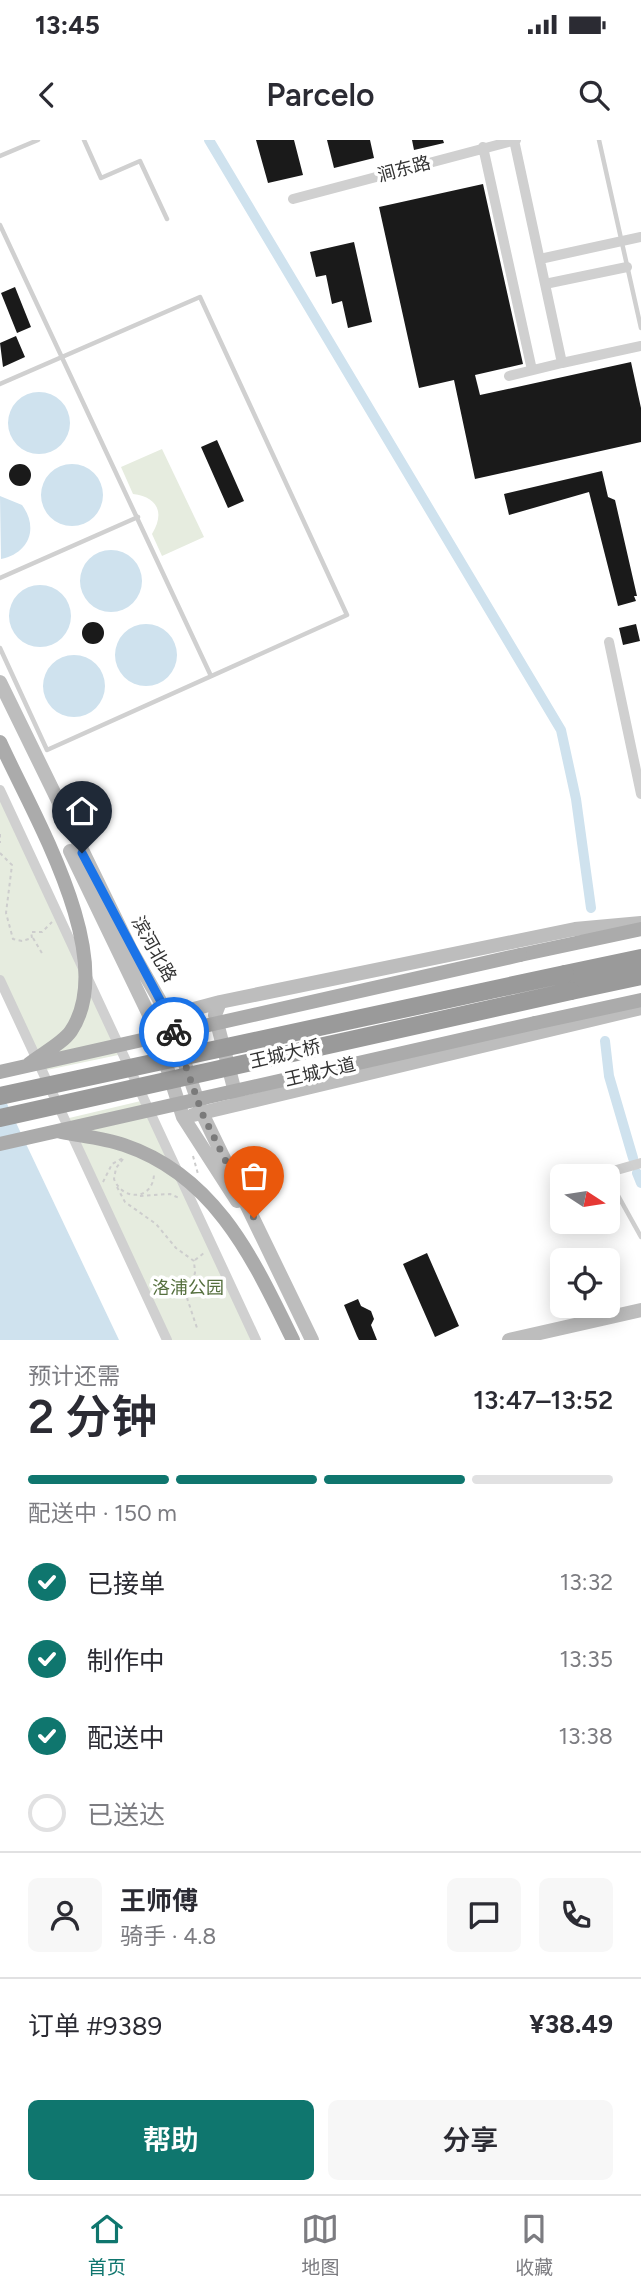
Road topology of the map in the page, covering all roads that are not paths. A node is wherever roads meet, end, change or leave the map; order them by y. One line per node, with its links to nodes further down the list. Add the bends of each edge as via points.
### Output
1 (38, 140): 6 (lane)
2 (84, 140): 8 (lane, via 101,178 140,161)
3 (515, 140): 5 (street, 涧东路); 12 (street)
4 (599, 140): 11 (lane)
5 (484, 147): 7 (street, 涧东路); 19 (street)
6 (0, 156)
7 (293, 199)
8 (167, 219)
9 (0, 225): 17 (lane)
10 (641, 237): 11 (street)
11 (621, 242): 12 (street); 13 (lane)
12 (540, 259): 14 (street)
13 (627, 267): 14 (street); 15 (lane)
14 (545, 284): 18 (street)
15 (641, 328)
16 (641, 346): 18 (street)
17 (63, 355): 21 (lane); 22 (lane); 26 (lane, via 200,297 347,615)
18 (562, 363): 19 (street)
19 (532, 370): 20 (street)
20 (509, 376)
21 (0, 384)
22 (138, 517): 23 (lane); 26 (lane)
23 (0, 578)
24 (609, 642): 31 (street)
25 (0, 648): 26 (lane, via 47,750)
26 (211, 676)
27 (0, 682): 41 (main road, 滨河北路, via 124,937)
28 (0, 704): 42 (main road, 滨河北路)
29 (0, 742): 43 (main road, bridge, via 66,888 85,942 86,992 70,1032)
30 (0, 790): 60 (street)
31 (641, 794)
32 (641, 923): 39 (main road, via 575,929)
33 (641, 929): 43 (main road, bridge)
34 (641, 958): 37 (highway)
35 (641, 978): 37 (highway)
36 (0, 980): 59 (street)
37 (568, 982): 45 (highway, 王城大桥, bridge); 49 (highway, 王城大桥, bridge)
38 (641, 1000): 50 (main road, 王城大道, bridge)
39 (220, 1002): 41 (main road); 46 (main road, via 215,1015 236,1096)
40 (641, 1008): 46 (main road)
41 (168, 1015): 42 (main road); 47 (main road, 滨河北路)
42 (152, 1021): 48 (main road, 滨河北路)
43 (25, 1067): 44 (main road, bridge)
44 (0, 1072)
45 (0, 1096)
46 (243, 1104): 47 (main road)
47 (202, 1113): 48 (main road); 56 (main road, 滨河北路)
48 (183, 1117): 56 (main road, 滨河北路)
49 (0, 1118)
50 (56, 1132): 51 (main road, 王城大道, bridge); 61 (main road, bridge, via 123,1144 173,1167 214,1206 248,1250)
51 (0, 1144)
52 (641, 1163): 53 (street)
53 (620, 1169)
54 (620, 1199): 55 (lane)
55 (641, 1237)
56 (264, 1239): 62 (main road, 滨河北路)
57 (641, 1310): 63 (main road)
58 (641, 1318): 64 (main road)
59 (167, 1340)
60 (256, 1340)
61 (293, 1340)
62 (312, 1340)
63 (509, 1340)
64 (545, 1340)

